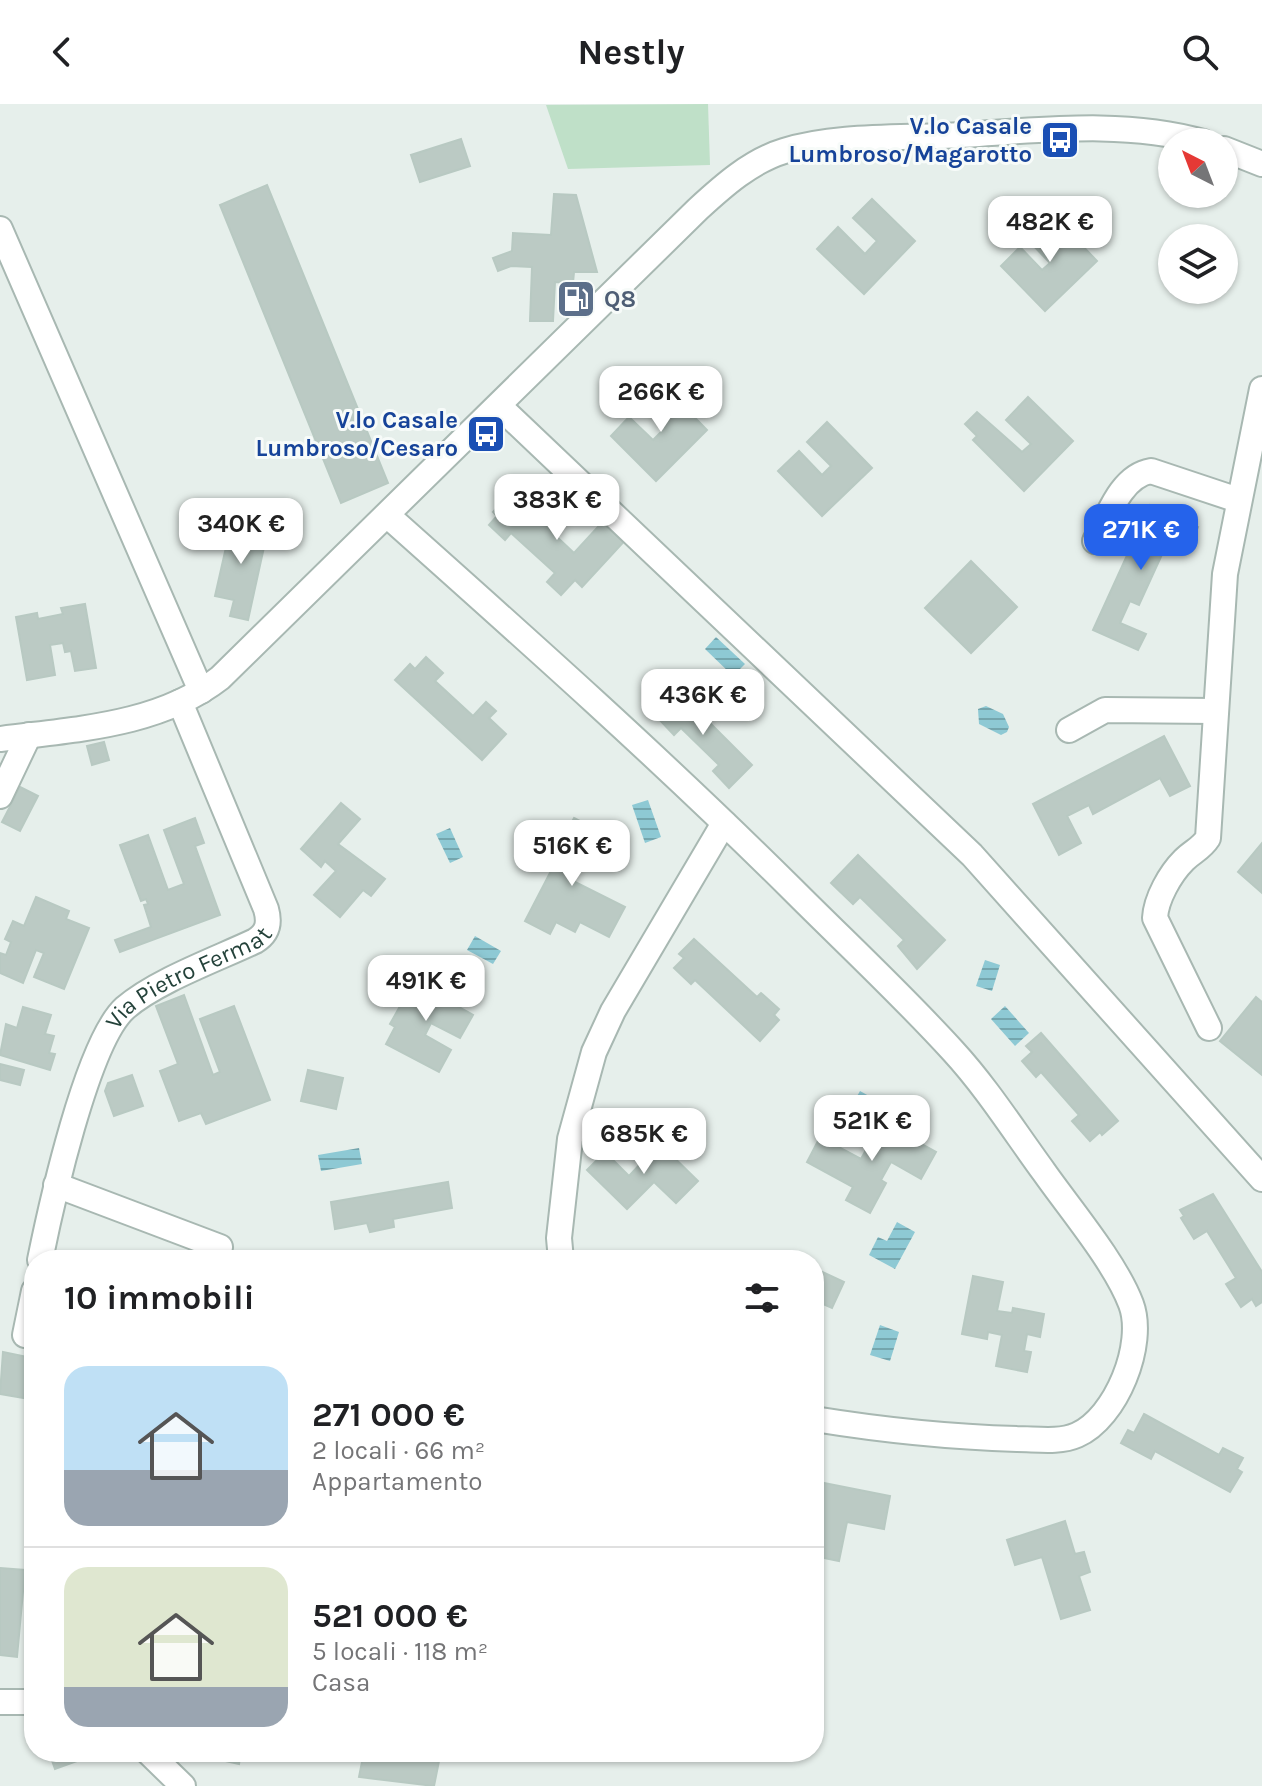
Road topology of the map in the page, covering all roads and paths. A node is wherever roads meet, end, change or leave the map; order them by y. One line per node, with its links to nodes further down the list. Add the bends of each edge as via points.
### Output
1 (1158, 133): 6 (street, via 1099,129 909,137 776,153 704,203)
2 (1238, 155): 3 (street)
3 (1262, 164)
4 (0, 229): 10 (street)
5 (1262, 389): 7 (street)
6 (499, 406): 8 (street); 18 (street, via 972,855)
7 (1238, 500): 9 (street, via 1151,471 1139,473 1128,481); 11 (street, via 1225,574)
8 (387, 515): 10 (street, via 232,669); 16 (street)
9 (1095, 541)
10 (190, 697): 13 (street, via 125,720); 19 (street, Via Pietro Fermat, via 268,925 260,938 151,990 118,1015 92,1071)
11 (1215, 711): 12 (street, via 1105,710); 17 (street, via 1208,838 1177,871 1156,903 1155,918)
12 (1069, 730)
13 (29, 735): 14 (street); 15 (street)
14 (0, 739)
15 (0, 796)
16 (724, 823): 22 (street, via 594,1052 570,1139); 23 (street, via 969,1069 1085,1229 1133,1312 1130,1356 1115,1399 1097,1422 1072,1437 943,1437)
17 (1209, 1028)
18 (1262, 1179)
19 (56, 1185): 20 (street); 21 (street, Via Pietro Fermat)
20 (220, 1247)
21 (42, 1250)
22 (560, 1250)
23 (824, 1420)
24 (0, 1702): 25 (street)
25 (24, 1702)
26 (158, 1762): 27 (street)
27 (183, 1786)

